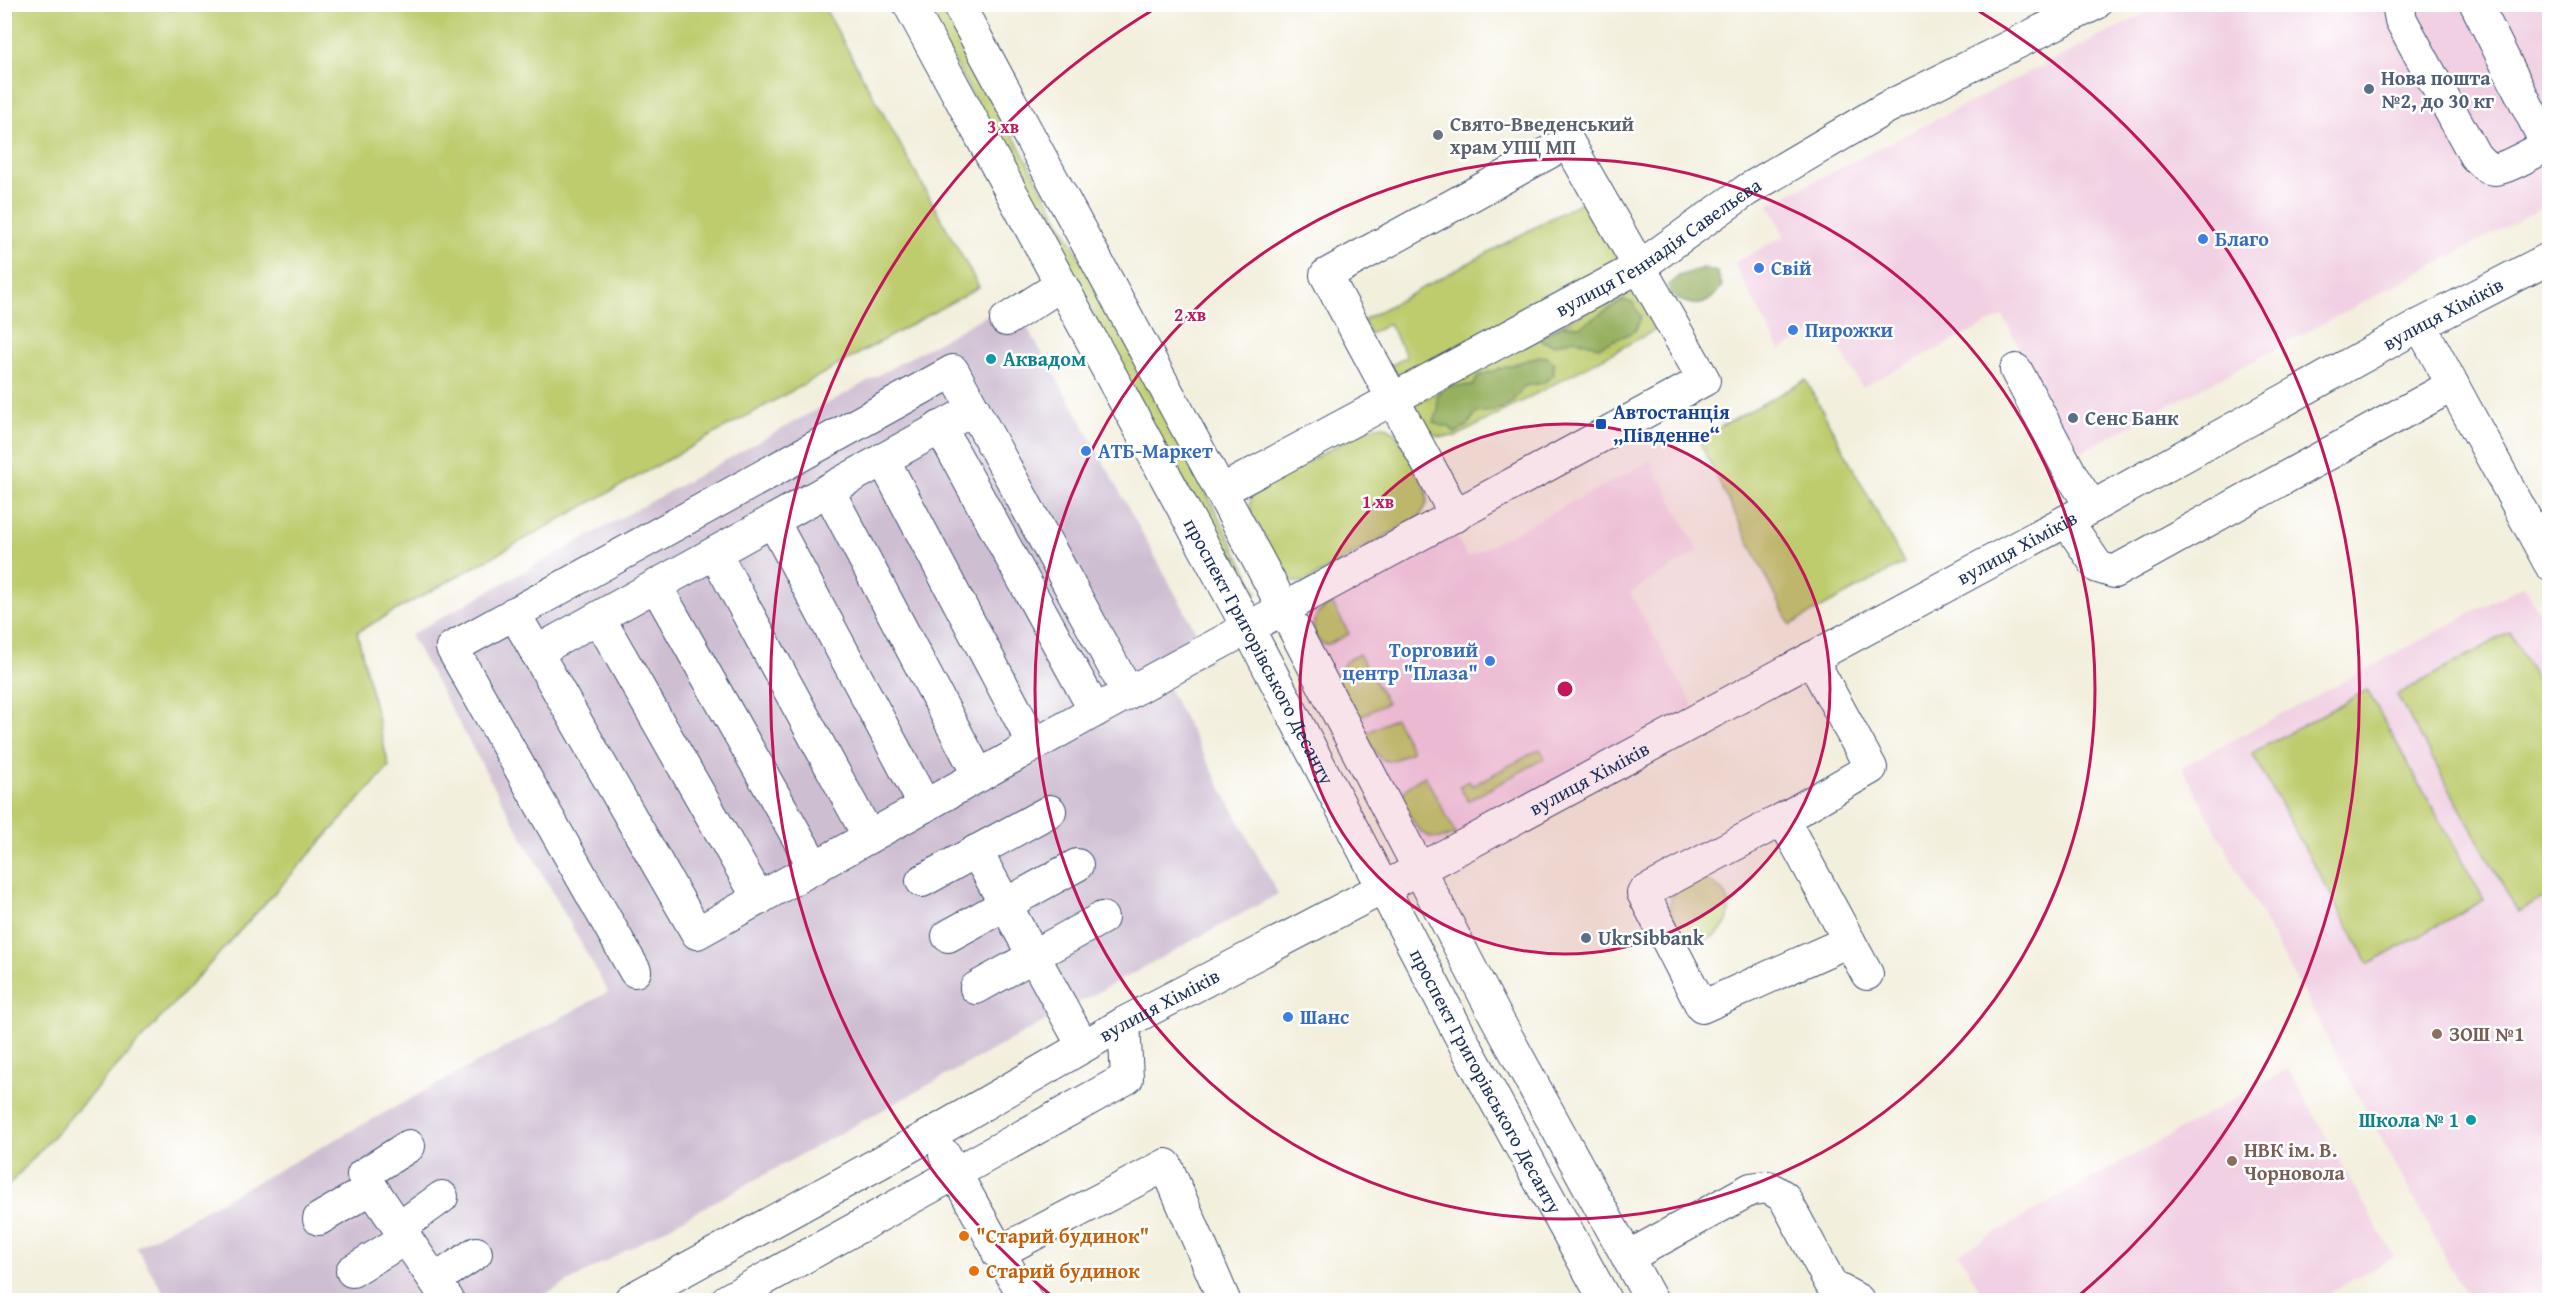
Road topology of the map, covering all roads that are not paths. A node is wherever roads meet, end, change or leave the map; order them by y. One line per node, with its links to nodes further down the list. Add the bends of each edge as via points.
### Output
1 (909, 4): 9 (street, проспект Григорівського Десанту)
2 (958, 4): 19 (street, проспект Григорівського Десанту)
3 (2096, 4): 8 (street, вулиця Геннадія Савельєва, via 1886,108 1799,158)
4 (2398, 4): 6 (street, via 2401,20 2481,162 2498,169)
5 (2476, 4): 6 (street)
6 (2548, 148)
7 (2550, 258): 11 (street, вулиця Хіміків)
8 (1639, 267): 14 (street, вулиця Геннадія Савельєва); 14 (street, via 1568,142 1326,275); 21 (street, via 1704,380)
9 (1061, 285): 10 (street); 29 (street, проспект Григорівського Десанту)
10 (1006, 320)
11 (2420, 325): 13 (street); 20 (street, вулиця Хіміків)
12 (2016, 370): 20 (street, via 2073,478)
13 (2453, 385): 20 (street, via 2114,572 2098,567); 24 (street)
14 (1392, 398): 19 (street, вулиця Геннадія Савельєва); 21 (street)
15 (974, 409): 16 (street); 27 (street, via 953,371); 32 (street)
16 (940, 427): 17 (street); 33 (street)
17 (883, 459): 18 (street); 34 (street)
18 (828, 490): 22 (street); 35 (street)
19 (1221, 491): 26 (street, проспект Григорівського Десанту)
20 (2080, 514): 31 (street, вулиця Хіміків)
21 (1456, 516): 26 (street)
22 (773, 520): 23 (street); 36 (street)
23 (715, 553): 25 (street); 39 (street)
24 (2550, 564)
25 (656, 586): 28 (street); 43 (street)
26 (1284, 610): 29 (street); 42 (street, проспект Григорівського Десанту)
27 (514, 613): 30 (street); 52 (street, via 452,648)
28 (599, 618): 30 (street); 46 (street)
29 (1248, 628): 32 (street); 45 (street, проспект Григорівського Десанту)
30 (536, 652): 46 (street, via 697,933)
31 (1811, 658): 38 (street, via 1871,768); 42 (street, вулиця Хіміків)
32 (1128, 693): 33 (street)
33 (1095, 711): 34 (street)
34 (1034, 745): 35 (street)
35 (979, 776): 36 (street)
36 (925, 806): 39 (street)
37 (1050, 811): 40 (street)
38 (1783, 819): 50 (street); 50 (street, via 1643,893 1702,1007)
39 (869, 837): 43 (street)
40 (976, 851): 44 (street); 47 (street)
41 (1077, 865): 47 (street)
42 (1419, 867): 45 (street, вулиця Хіміків); 61 (street, проспект Григорівського Десанту)
43 (814, 868): 46 (street)
44 (922, 880)
45 (1384, 886): 55 (street, вулиця Хіміків); 63 (street, проспект Григорівського Десанту)
46 (759, 899)
47 (1005, 906): 49 (street); 51 (street)
48 (1102, 918): 51 (street)
49 (948, 936)
50 (1850, 941): 53 (street)
51 (1033, 957): 54 (street); 56 (street)
52 (635, 971)
53 (1867, 974)
54 (976, 988)
55 (1124, 1023): 56 (street, вулиця Хіміків); 59 (street, via 1127,1078)
56 (1083, 1046): 57 (street, вулиця Хіміків)
57 (932, 1134): 59 (street); 71 (street, вулиця Хіміків)
58 (409, 1146): 60 (street, via 363,1175)
59 (955, 1173): 67 (street); 72 (street)
60 (372, 1188): 64 (street); 65 (street)
61 (1591, 1190): 63 (street); 68 (street, проспект Григорівського Десанту)
62 (442, 1197): 65 (street)
63 (1555, 1209): 75 (street, проспект Григорівського Десанту)
64 (319, 1219)
65 (403, 1233): 69 (street); 70 (street)
66 (476, 1253): 70 (street)
67 (998, 1253): 73 (street); 74 (street, via 1166,1165)
68 (1628, 1257): 76 (street, проспект Григорівського Десанту); 77 (street, via 1751,1188 1768,1187 1784,1197 1832,1286)
69 (352, 1271)
70 (438, 1293)
71 (630, 1300)
72 (727, 1300)
73 (1026, 1300)
74 (1224, 1300)
75 (1605, 1300)
76 (1652, 1300)
77 (1858, 1300)

